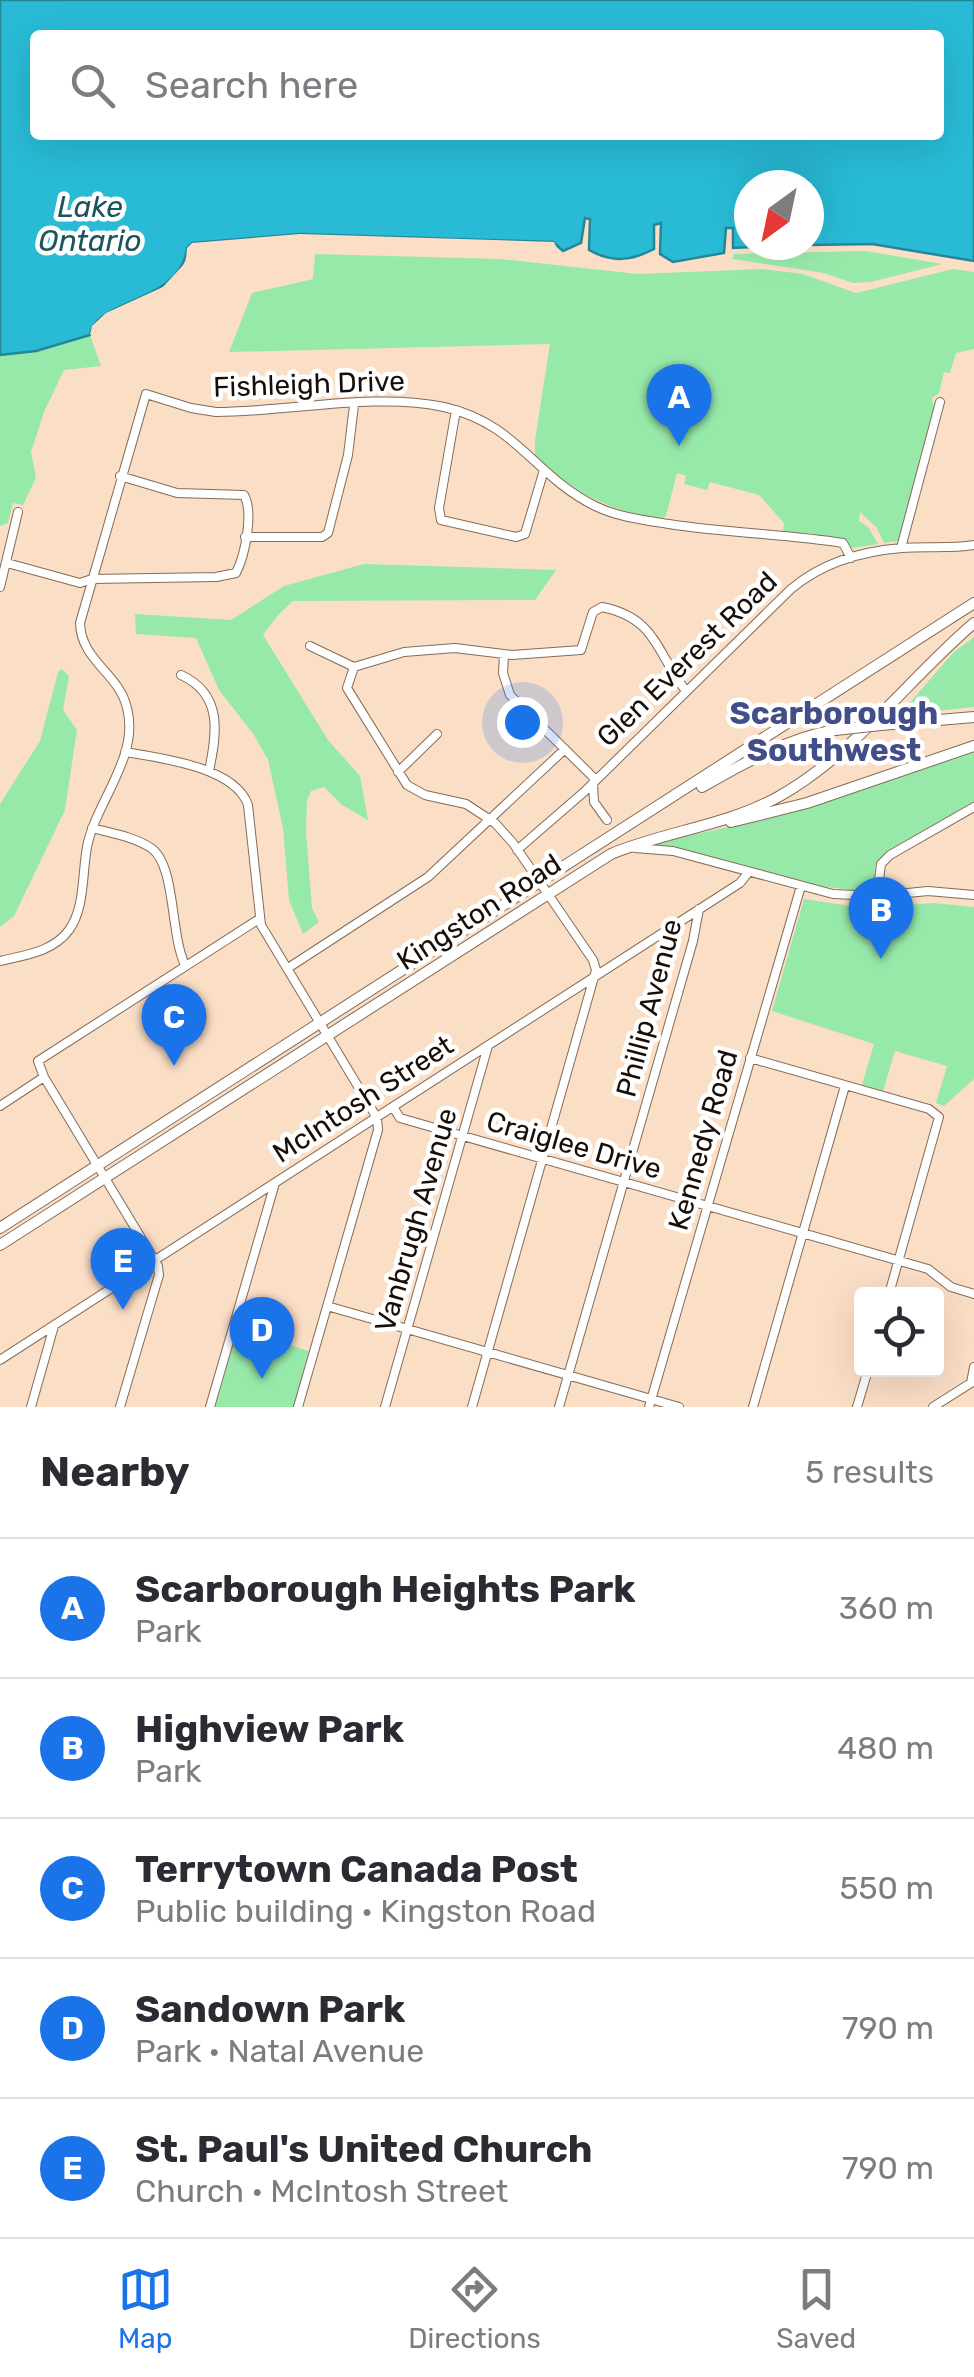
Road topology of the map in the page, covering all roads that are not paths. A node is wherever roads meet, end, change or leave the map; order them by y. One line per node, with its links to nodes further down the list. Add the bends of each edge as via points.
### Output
1 (940, 402): 11 (street)
2 (354, 405): 3 (street, Fishleigh Drive); 5 (street, Fishleigh Drive, via 216,412 146,394); 9 (street, via 328,534)
3 (456, 410): 4 (street, Fishleigh Drive, via 496,426); 4 (street, via 440,520 525,534)
4 (544, 470): 12 (street, Fishleigh Drive, via 577,496 622,516 842,543)
5 (120, 476): 9 (street, via 178,493 244,496); 14 (street)
6 (18, 512): 8 (street)
7 (3, 531): 8 (street)
8 (14, 531): 13 (street)
9 (245, 537): 14 (street, via 236,573)
10 (974, 544): 11 (street, Glen Everest Road)
11 (901, 548): 12 (street, Glen Everest Road)
12 (851, 558): 22 (street, Glen Everest Road, via 801,581)
13 (7, 563): 14 (street, via 80,583); 15 (street)
14 (92, 579): 27 (street, via 80,632 125,700)
15 (0, 587)
16 (974, 603): 32 (main road, Kingston Road)
17 (974, 622): 35 (main road, Kingston Road, via 831,761 775,798)
18 (310, 646): 20 (street)
19 (504, 655): 20 (street, via 432,648); 22 (street, via 580,650 593,612 602,607 642,624); 26 (street, via 510,696)
20 (354, 668): 29 (street, via 349,694)
21 (180, 675): 28 (street, via 196,683 212,706 216,736)
22 (686, 691): 30 (street, Glen Everest Road)
23 (974, 718): 32 (main road, bridge, via 809,736)
24 (437, 734): 29 (street)
25 (974, 746): 35 (main road, via 784,810)
26 (565, 749): 30 (street); 33 (street)
27 (125, 752): 28 (street); 36 (street)
28 (209, 771): 46 (street, via 246,798)
29 (398, 772): 33 (street, via 410,788)
30 (595, 779): 34 (street, via 594,802); 37 (street, Glen Everest Road)
31 (974, 807): 43 (street, via 890,855 881,864)
32 (656, 809): 40 (main road, Kingston Road)
33 (489, 818): 37 (street); 49 (street, via 428,877)
34 (607, 820)
35 (710, 824): 38 (main road, Kingston Road)
36 (92, 828): 47 (street, via 70,930 42,951); 48 (street, via 147,845 161,858)
37 (517, 850): 40 (street)
38 (621, 850): 39 (street, via 658,849); 42 (main road, Kingston Road)
39 (748, 873): 41 (street); 45 (street, McIntosh Street)
40 (539, 883): 42 (street); 51 (main road, Kingston Road)
41 (800, 886): 43 (street); 54 (street, Kennedy Road)
42 (547, 893): 50 (street); 52 (main road, Kingston Road)
43 (877, 896): 44 (street)
44 (974, 896)
45 (699, 909): 50 (street, McIntosh Street); 65 (street, Phillip Avenue)
46 (259, 919): 48 (street); 49 (street)
47 (0, 961)
48 (185, 965): 55 (street, via 48,1052 38,1061)
49 (288, 968): 51 (street)
50 (596, 974): 53 (street, McIntosh Street); 61 (street)
51 (321, 1024): 52 (street); 62 (main road, Kingston Road)
52 (328, 1035): 59 (street); 63 (main road, Kingston Road)
53 (488, 1046): 58 (street, McIntosh Street); 60 (street, Vanbrugh Avenue)
54 (750, 1058): 56 (street); 66 (street, Kennedy Road)
55 (44, 1077): 57 (street); 62 (street)
56 (845, 1086): 68 (street); 71 (street, via 939,1117)
57 (0, 1106)
58 (393, 1108): 59 (street, McIntosh Street); 60 (street, Craiglee Drive, via 400,1118)
59 (376, 1118): 64 (street, McIntosh Street); 74 (street)
60 (463, 1137): 61 (street, Craiglee Drive); 76 (street, Vanbrugh Avenue)
61 (544, 1160): 65 (street, Craiglee Drive); 77 (street)
62 (98, 1165): 63 (street); 67 (main road, Kingston Road)
63 (105, 1178): 69 (main road, Kingston Road); 70 (street)
64 (275, 1182): 70 (street, McIntosh Street); 86 (street)
65 (624, 1183): 66 (street, Craiglee Drive); 80 (street, Phillip Avenue)
66 (706, 1207): 68 (street, Craiglee Drive); 83 (street, Kennedy Road)
67 (0, 1228)
68 (802, 1234): 71 (street, Craiglee Drive); 92 (street)
69 (0, 1246)
70 (155, 1260): 75 (street, McIntosh Street); 85 (street, via 159,1274)
71 (898, 1261): 72 (street); 73 (street, Craiglee Drive)
72 (892, 1287)
73 (974, 1294)
74 (328, 1306): 76 (street); 87 (street)
75 (54, 1326): 78 (street, McIntosh Street); 84 (street)
76 (408, 1330): 77 (street); 88 (street, Vanbrugh Avenue)
77 (488, 1352): 80 (street); 89 (street)
78 (0, 1360)
79 (974, 1367): 82 (street)
80 (568, 1375): 83 (street); 90 (street, Phillip Avenue)
81 (866, 1377): 93 (street)
82 (973, 1382): 94 (street)
83 (650, 1403): 91 (street)
84 (30, 1407)
85 (120, 1407)
86 (210, 1407)
87 (298, 1407)
88 (385, 1407)
89 (472, 1407)
90 (558, 1407)
91 (679, 1407)
92 (753, 1407)
93 (857, 1407)
94 (933, 1407)

